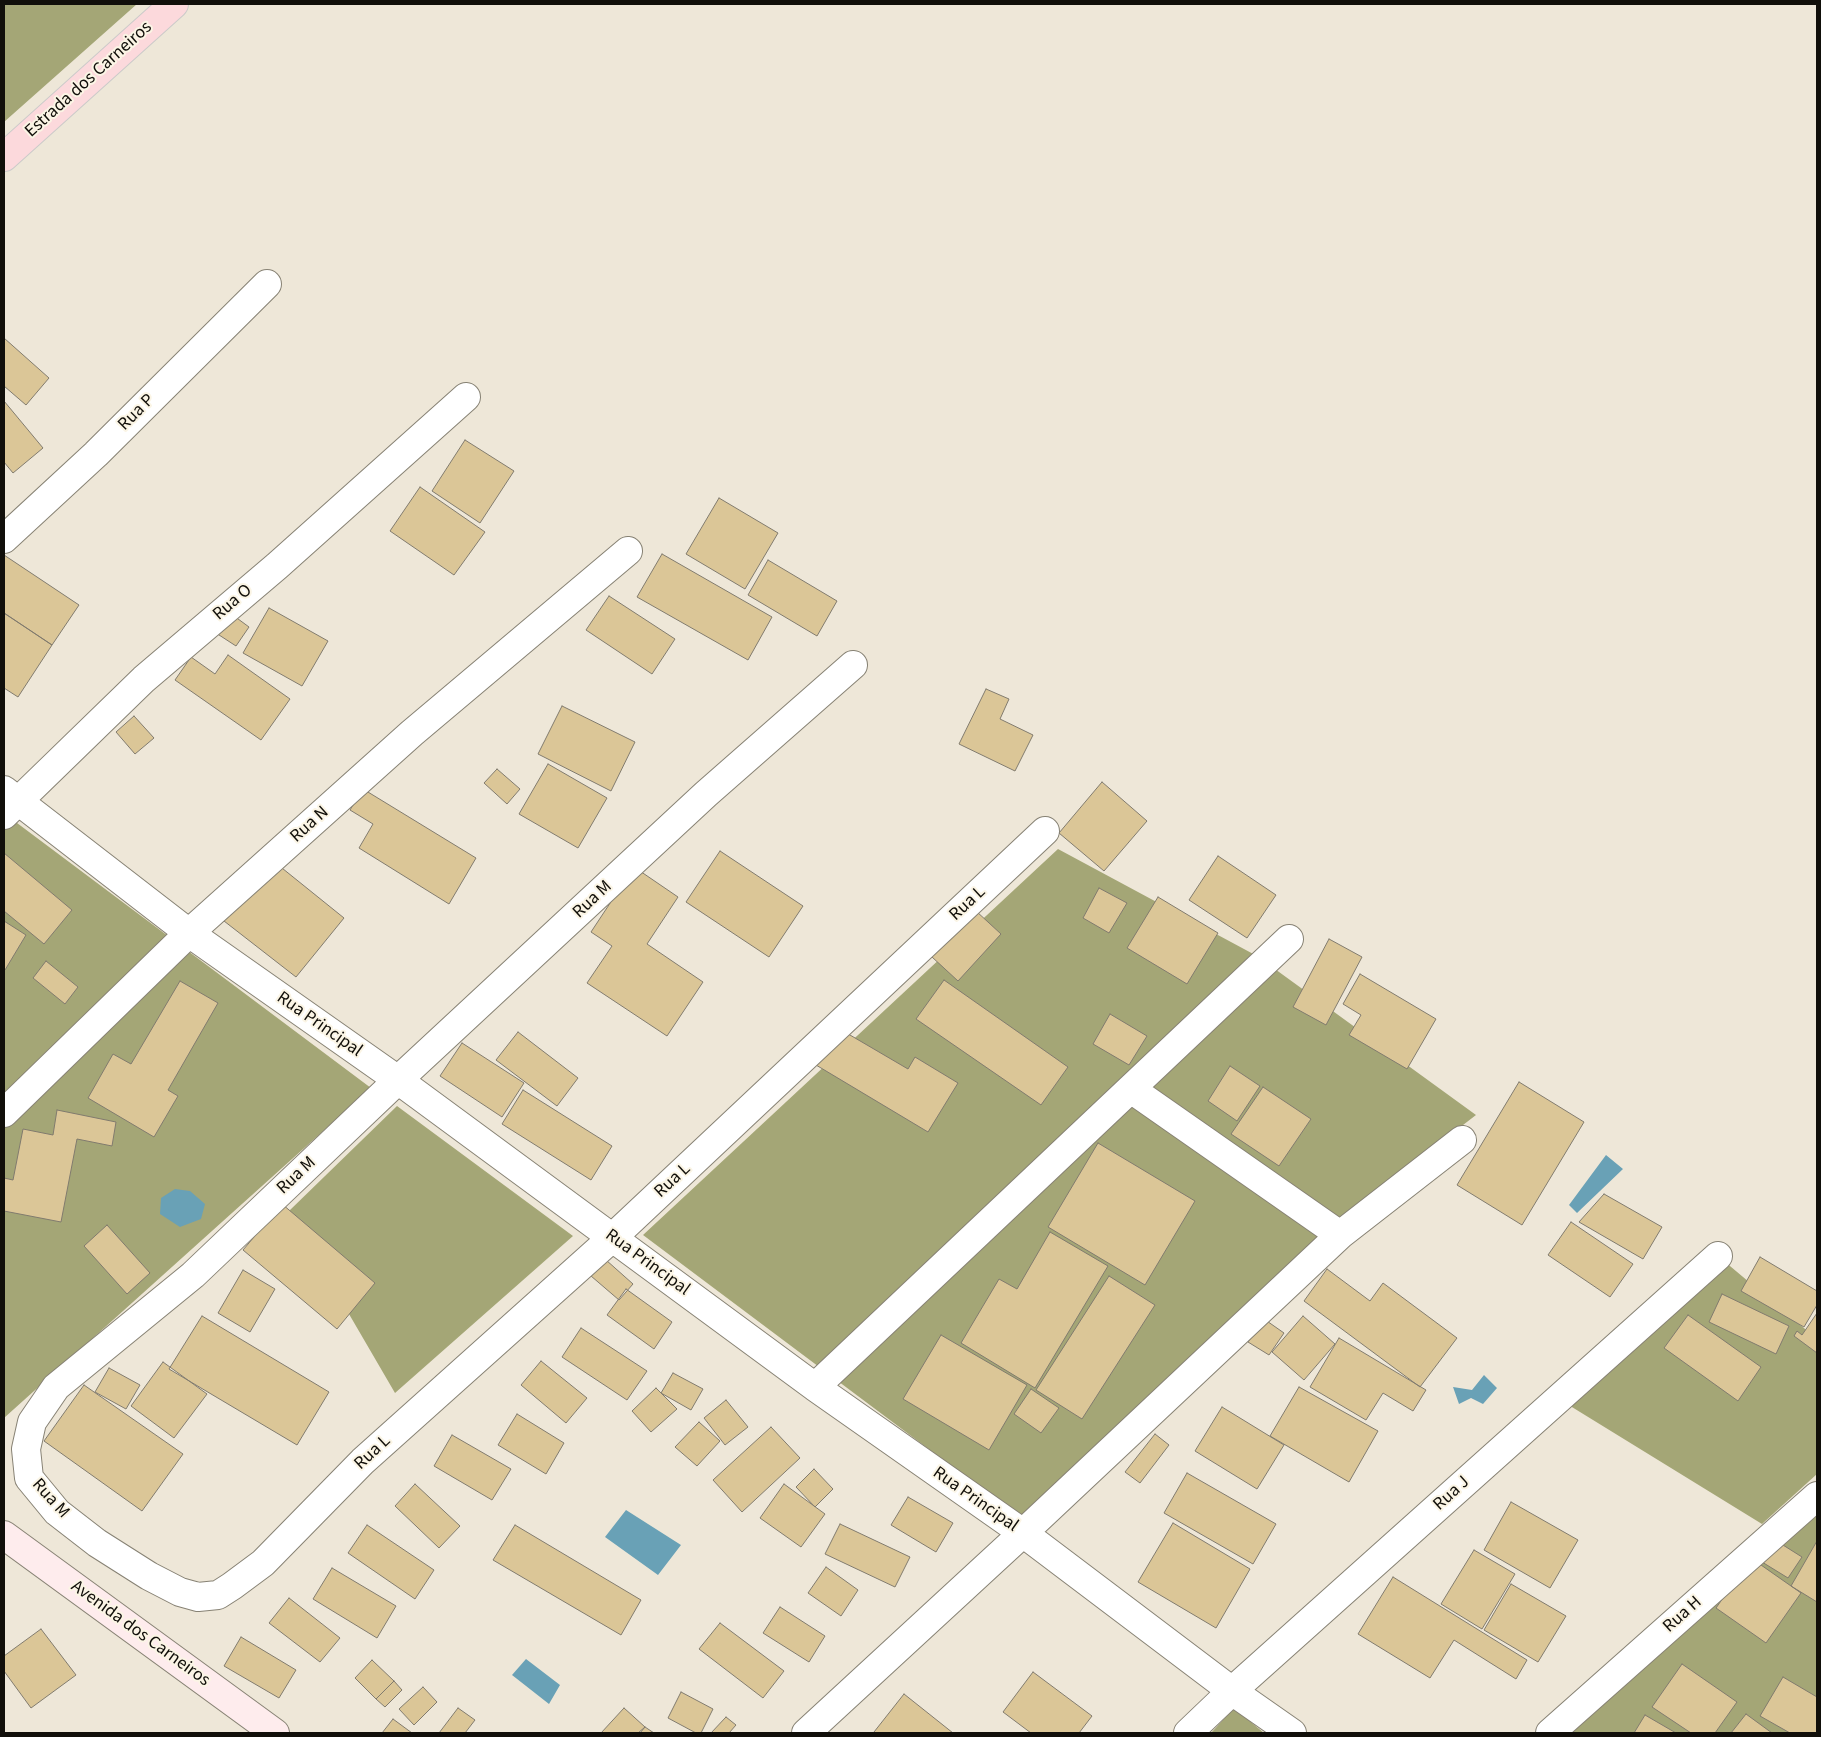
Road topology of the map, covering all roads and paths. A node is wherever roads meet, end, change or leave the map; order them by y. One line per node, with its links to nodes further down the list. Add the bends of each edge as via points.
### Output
1 (174, 4): 2 (main road, Estrada dos Carneiros)
2 (4, 157)
3 (267, 284): 5 (street, Rua P, via 96,454)
4 (466, 397): 8 (street, Rua O)
5 (4, 539)
6 (628, 551): 10 (street, Rua N, via 412,733)
7 (853, 665): 12 (street, Rua M, via 706,794)
8 (9, 801): 10 (street, Rua Principal)
9 (1045, 832): 17 (street, Rua L)
10 (190, 933): 12 (street, Rua Principal); 14 (street, Rua N)
11 (1289, 939): 13 (street)
12 (398, 1080): 17 (street, Rua Principal); 21 (street, Rua M, via 193,1274 56,1387 32,1422 26,1449 29,1478 57,1512 149,1576 180,1592 198,1596 218,1595 263,1563)
13 (1131, 1088): 16 (street); 19 (street)
14 (4, 1112)
15 (1462, 1140): 16 (street)
16 (1340, 1235): 22 (street)
17 (612, 1238): 19 (street, Rua Principal); 21 (street, Rua L, via 363,1461)
18 (1718, 1256): 24 (street, Rua J)
19 (815, 1387): 22 (street, Rua Principal)
20 (1817, 1496): 29 (street, Rua H)
21 (298, 1527)
22 (1023, 1533): 24 (street, Rua Principal); 26 (street)
23 (4, 1535): 25 (main road, Avenida dos Carneiros)
24 (1232, 1691): 27 (street, Rua J); 28 (street, Rua Principal)
25 (276, 1733)
26 (806, 1733)
27 (1188, 1733)
28 (1292, 1733)
29 (1550, 1733)

